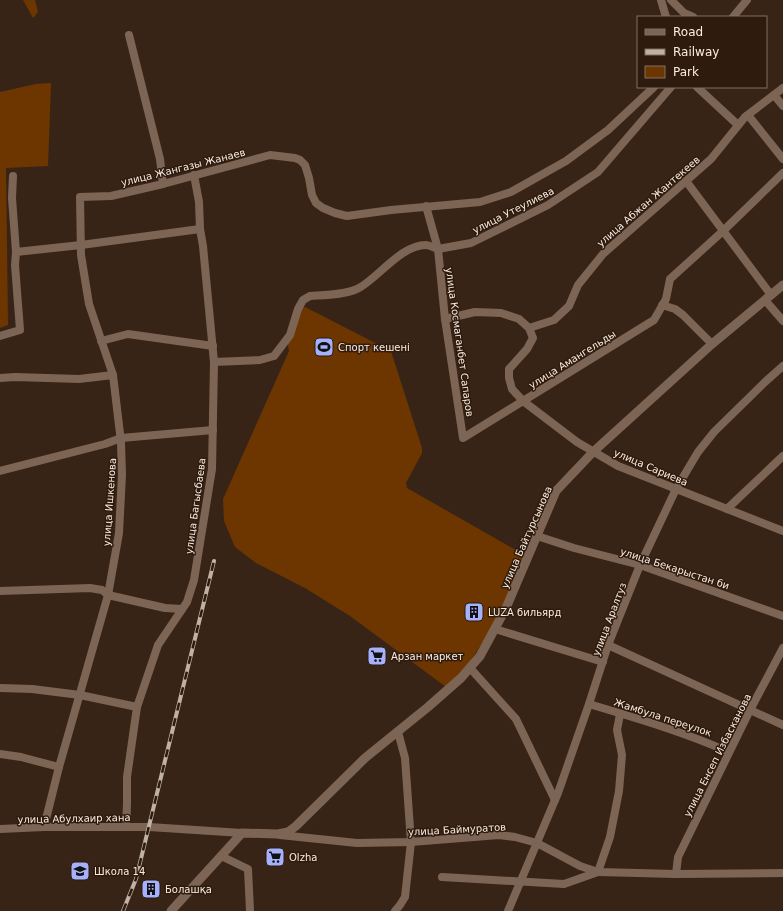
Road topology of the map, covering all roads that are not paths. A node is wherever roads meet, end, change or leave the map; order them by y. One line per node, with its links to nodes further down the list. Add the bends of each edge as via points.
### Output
1 (661, 0): 4 (street)
2 (671, 0): 5 (street)
3 (747, 0): 6 (street)
4 (666, 16)
5 (691, 16)
6 (733, 16)
7 (129, 35): 21 (street, via 160,159)
8 (653, 88): 23 (street, via 608,130 566,161 511,192 480,202)
9 (671, 88): 27 (street, улица Утеулиева, via 598,172 548,204 470,243)
10 (698, 88): 15 (street)
11 (783, 88): 12 (street, улица Абжан Жантекеев)
12 (774, 95): 13 (street); 14 (street, улица Абжан Жантекеев)
13 (783, 106)
14 (748, 115): 15 (street, улица Абжан Жантекеев); 16 (street)
15 (738, 125): 20 (street, улица Абжан Жантекеев, via 711,159)
16 (783, 159)
17 (783, 173): 25 (street)
18 (194, 175): 21 (street, улица Жангазы Жанаев); 23 (street, улица Жангазы Жанаев, via 270,155 290,157 300,160 305,165 316,203 335,214 347,216); 24 (street, улица Багысбаева)
19 (13, 176): 28 (street)
20 (686, 181): 25 (street); 34 (street, улица Абжан Жантекеев, via 603,254 578,285 569,306 554,320)
21 (163, 184): 22 (street, улица Жангазы Жанаев, via 111,196)
22 (80, 197): 26 (street, улица Ишкенова)
23 (426, 206): 27 (street, улица Космаганбет Сапаров)
24 (200, 229): 26 (street); 38 (street, улица Багысбаева)
25 (723, 231): 30 (street); 31 (street, улица Амангельды, via 670,279 666,299)
26 (81, 245): 28 (street); 36 (street, улица Ишкенова, via 88,304)
27 (438, 249): 32 (street, улица Космаганбет Сапаров); 39 (street, улица Утеулиева, via 426,245 405,252 358,288 348,292 306,298 298,309 290,335 274,356 260,360)
28 (16, 252): 35 (street, via 20,330)
29 (783, 285): 30 (street, улица Байтурсынова)
30 (768, 298): 33 (street); 37 (street, улица Байтурсынова)
31 (662, 305): 37 (street, via 683,315); 43 (street, улица Амангельды, via 654,320)
32 (445, 318): 34 (street, via 475,312 501,313 519,318); 46 (street, улица Космаганбет Сапаров)
33 (783, 321)
34 (529, 328): 43 (street, улица Сариева, via 533,338 509,370 508,378 512,389)
35 (0, 336)
36 (101, 340): 38 (street, via 128,334); 41 (street, улица Ишкенова)
37 (712, 344): 47 (street, улица Байтурсынова)
38 (212, 346): 39 (street, улица Багысбаева)
39 (214, 362): 44 (street, улица Багысбаева)
40 (783, 366): 50 (street, улица Аралтуз, via 714,432 698,452)
41 (114, 375): 42 (street, via 79,379); 45 (street, улица Ишкенова)
42 (0, 378)
43 (522, 401): 46 (street, улица Амангельды); 47 (street, улица Сариева)
44 (213, 430): 45 (street); 57 (street, улица Багысбаева, via 212,469 194,580)
45 (121, 438): 49 (street); 56 (street, улица Ишкенова, via 119,532)
46 (463, 438)
47 (594, 452): 50 (street, улица Сариева, via 618,466); 53 (street, улица Байтурсынова, via 556,491)
48 (783, 456): 51 (street)
49 (0, 471)
50 (676, 489): 51 (street, улица Сариева); 54 (street, улица Аралтуз)
51 (727, 509): 52 (street, улица Сариева)
52 (783, 531)
53 (537, 536): 54 (street, улица Бекарыстан би); 59 (street, улица Байтурсынова)
54 (640, 565): 58 (street, улица Бекарыстан би); 60 (street, улица Аралтуз)
55 (0, 590): 56 (street, via 90,588 102,590)
56 (108, 595): 57 (street, via 165,608); 65 (street, улица Ишкенова)
57 (182, 609): 67 (street, улица Багысбаева, via 158,645)
58 (783, 616)
59 (495, 629): 62 (street); 63 (street, улица Байтурсынова)
60 (608, 645): 62 (street, улица Аралтуз); 68 (street)
61 (783, 648): 68 (street, улица Енсеп Избасканова)
62 (603, 662): 66 (street, улица Аралтуз)
63 (470, 668): 71 (street, улица Байтурсынова); 75 (street, via 516,719)
64 (0, 688): 65 (street)
65 (80, 695): 67 (street); 74 (street, улица Ишкенова)
66 (589, 704): 69 (street, Жамбула переулок); 75 (street, улица Аралтуз)
67 (137, 707): 77 (street, улица Багысбаева, via 127,777)
68 (750, 710): 70 (street); 72 (street, улица Енсеп Избасканова)
69 (620, 714): 72 (street, Жамбула переулок, via 703,740); 85 (street, via 617,730 622,755 619,791 610,837)
70 (783, 725)
71 (398, 732): 81 (street, улица Байтурсынова, via 365,758 296,826 288,832); 82 (street, via 405,758)
72 (729, 752): 87 (street, улица Енсеп Избасканова, via 678,857)
73 (0, 754): 74 (street)
74 (59, 767): 76 (street, улица Ишкенова)
75 (555, 800): 83 (street, улица Аралтуз)
76 (44, 827): 77 (street, улица Абулхаир хана); 79 (street, улица Абулхаир хана)
77 (126, 827): 78 (street, улица Абулхаир хана)
78 (149, 827): 80 (street, улица Баймуратов)
79 (0, 829)
80 (242, 833): 81 (street, улица Баймуратов); 84 (street)
81 (278, 834): 82 (street, улица Баймуратов, via 357,843)
82 (410, 842): 83 (street, улица Баймуратов, via 499,836); 92 (street, via 405,897)
83 (537, 843): 85 (street, улица Баймуратов, via 580,866); 89 (street, улица Аралтуз)
84 (221, 856): 90 (street); 91 (street, via 248,869)
85 (598, 872): 87 (street, улица Баймуратов); 89 (street, via 564,884)
86 (783, 873): 87 (street, улица Баймуратов)
87 (676, 874)
88 (442, 877): 89 (street)
89 (521, 881): 93 (street, улица Аралтуз)
90 (171, 911)
91 (250, 911)
92 (394, 911)
93 (508, 911)

